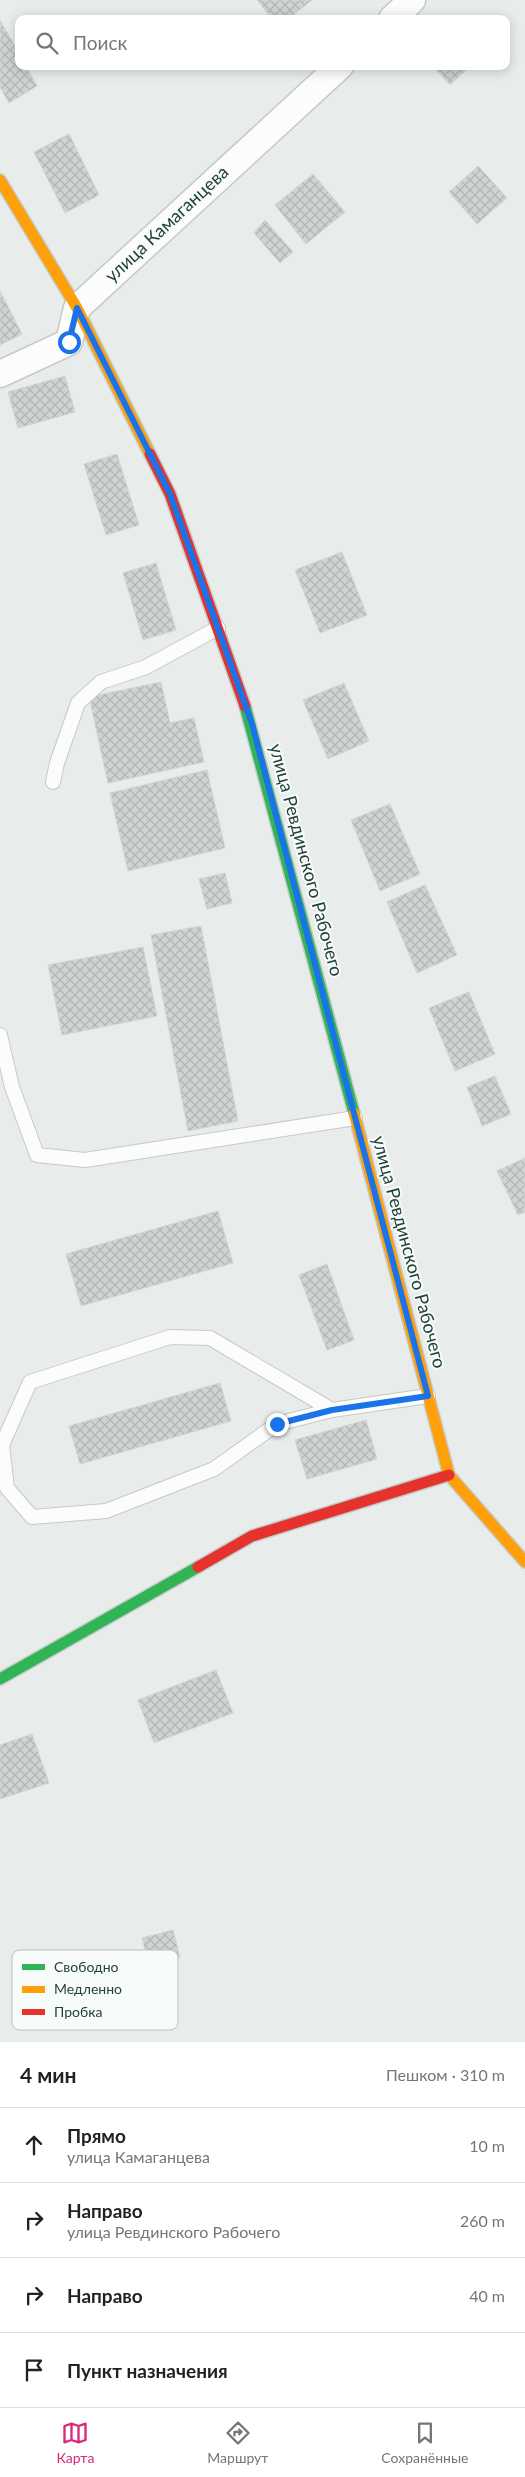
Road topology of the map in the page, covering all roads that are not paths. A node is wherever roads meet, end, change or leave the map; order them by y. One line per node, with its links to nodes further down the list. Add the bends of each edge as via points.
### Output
1 (412, 0): 2 (street)
2 (396, 15)
3 (336, 70): 5 (street, улица Камаганцева)
4 (0, 180): 5 (street, улица Ревдинского Рабочего)
5 (77, 308): 6 (street, via 69,342); 7 (street, улица Ревдинского Рабочего, via 170,494)
6 (0, 374)
7 (218, 628): 8 (lane, via 146,667 101,682 78,703); 10 (street, улица Ревдинского Рабочего, via 252,724)
8 (53, 782)
9 (0, 1035): 10 (lane, via 12,1087 37,1155 85,1160)
10 (356, 1118): 11 (street, улица Ревдинского Рабочего)
11 (428, 1396): 12 (lane); 13 (street, улица Ревдинского Рабочего)
12 (332, 1410): 12 (lane, via 277,1424 214,1469 106,1511 32,1517 7,1488 2,1445 30,1382 170,1337 210,1338)
13 (449, 1475): 14 (street, улица Ревдинского Рабочего); 15 (street, via 252,1536)
14 (524, 1559)
15 (0, 1679)

